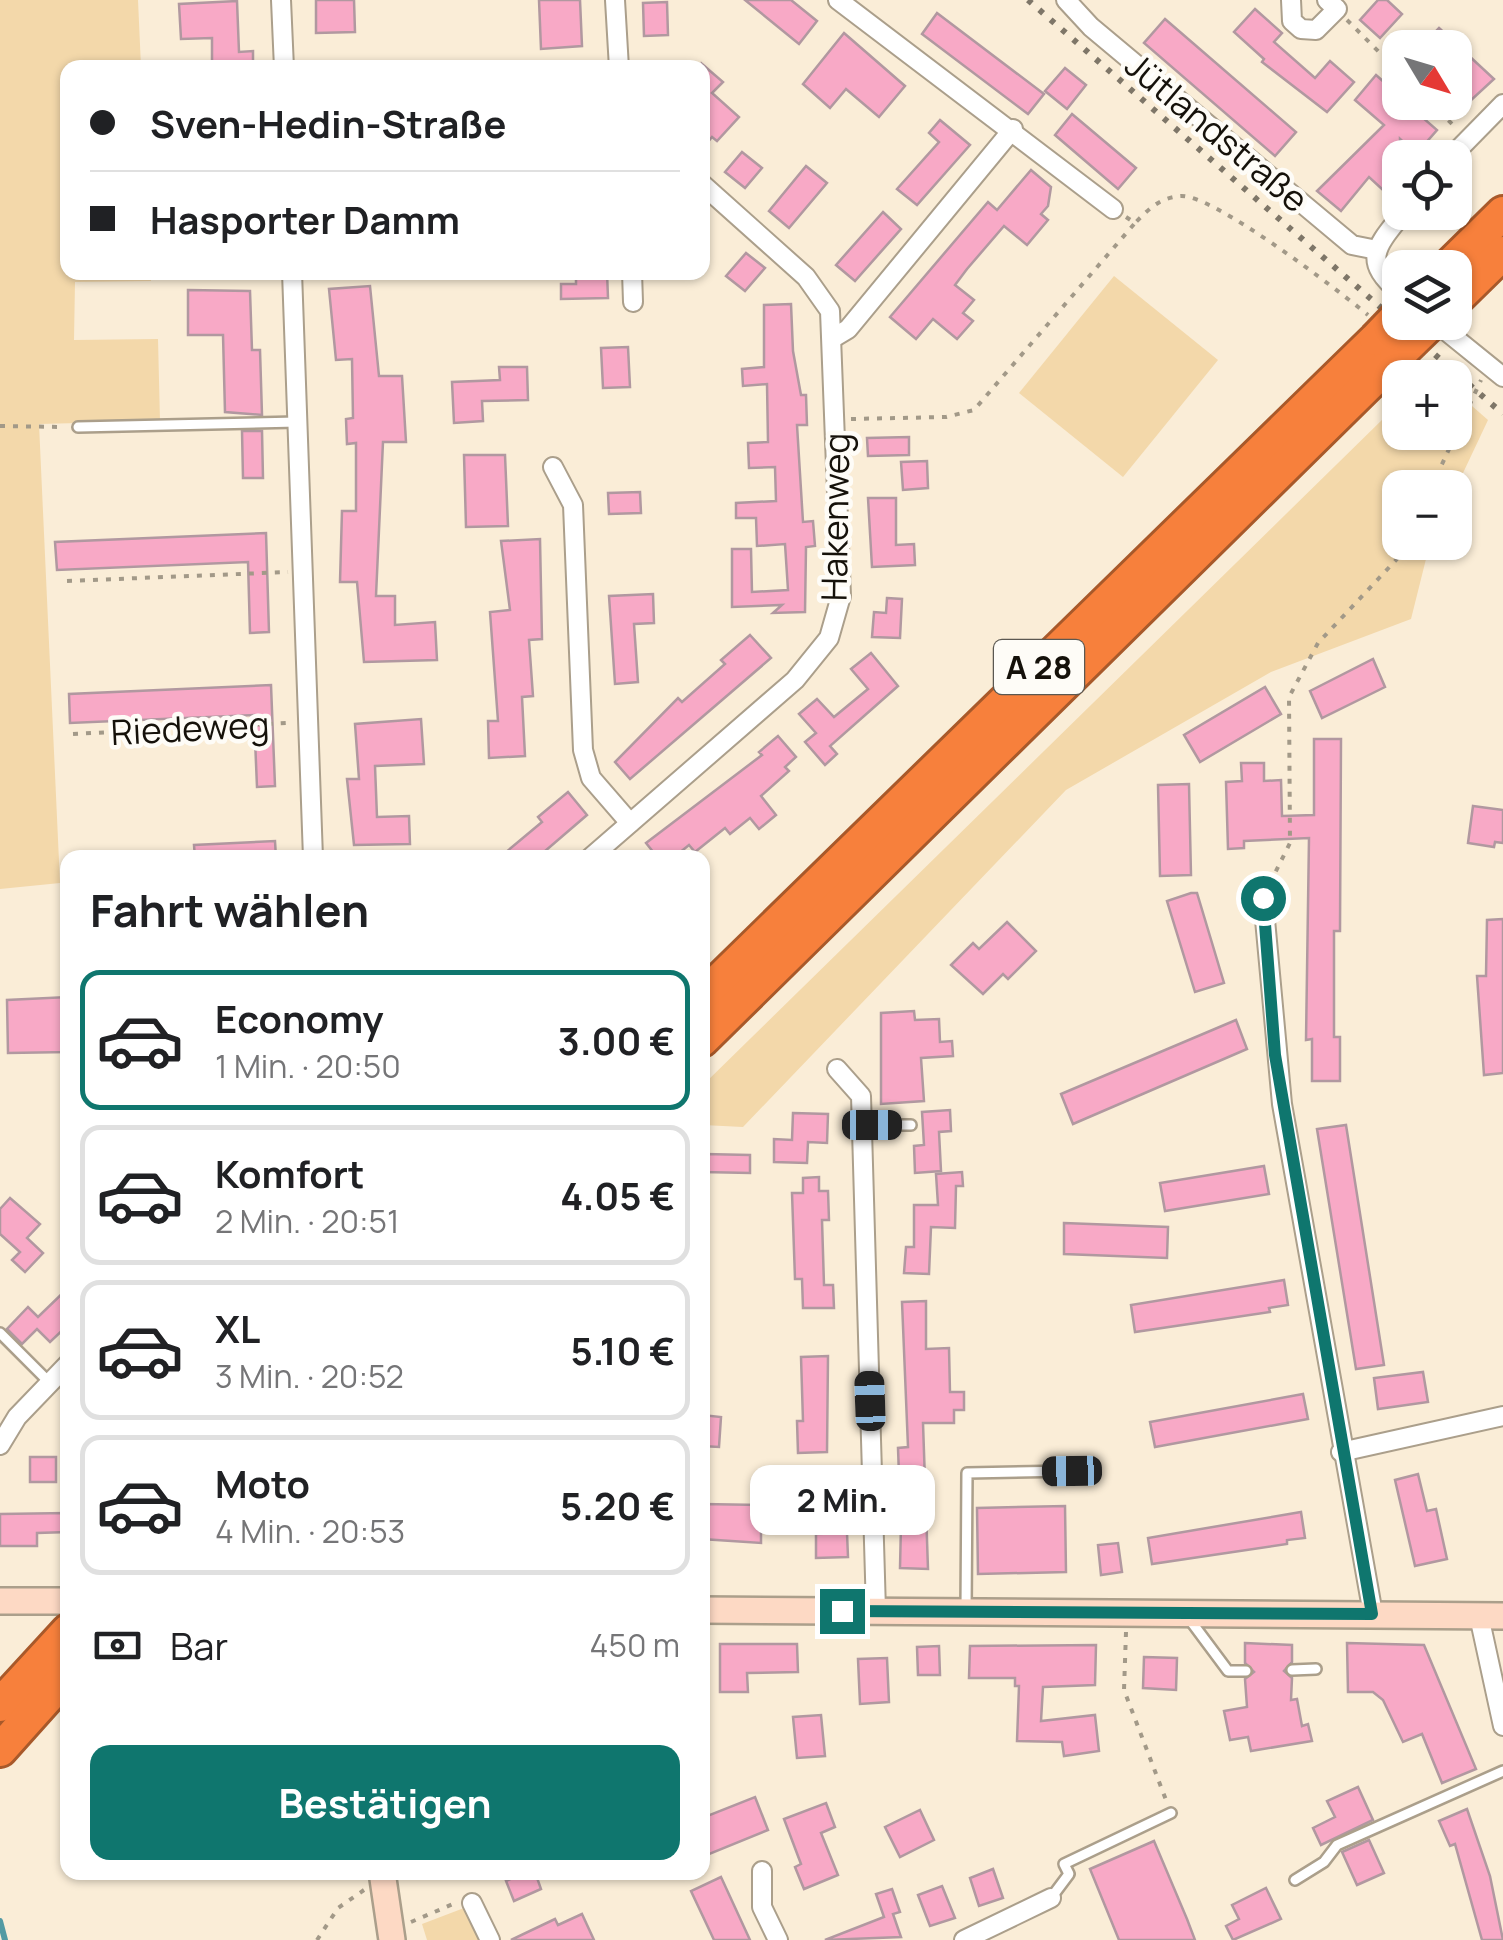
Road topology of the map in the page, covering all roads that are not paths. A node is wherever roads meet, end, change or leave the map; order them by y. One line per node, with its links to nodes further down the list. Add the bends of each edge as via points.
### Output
1 (282, 0): 7 (street)
2 (615, 0): 8 (street)
3 (838, 0): 10 (street)
4 (1066, 0): 16 (street, Jütlandstraße, via 1352,245)
5 (1291, 0): 6 (street, via 1292,21 1316,30)
6 (1332, 5)
7 (284, 60)
8 (619, 60)
9 (1503, 104): 11 (street)
10 (1014, 129): 13 (street); 24 (street)
11 (1464, 140)
12 (710, 191): 24 (street, Hakenweg, via 806,277 830,311)
13 (1113, 209)
14 (1503, 213): 17 (highway)
15 (1391, 230): 16 (street)
16 (1377, 250): 19 (street, via 1374,263)
17 (1466, 250)
18 (1503, 253): 22 (highway)
19 (1382, 278)
20 (292, 280): 29 (street, Riedeweg)
21 (633, 280): 23 (street)
22 (1472, 283)
23 (634, 302)
24 (833, 338): 32 (street, Hakenweg, via 841,596 829,638 795,680)
25 (1387, 340): 36 (highway, A 28)
26 (1387, 340): 37 (highway, A 28)
27 (1456, 340): 28 (street)
28 (1497, 373)
29 (297, 422): 30 (lane); 33 (street, Riedeweg)
30 (78, 427)
31 (553, 467): 32 (street, via 573,505 583,750 592,778)
32 (630, 823): 34 (street, Hakenweg)
33 (313, 850)
34 (599, 850)
35 (1263, 898): 46 (street, via 1275,1055)
36 (710, 989)
37 (710, 1032)
38 (837, 1069): 39 (street, via 860,1096)
39 (861, 1125): 40 (lane); 51 (street)
40 (911, 1125)
41 (0, 1333): 43 (lane)
42 (60, 1372): 43 (street)
43 (50, 1382): 45 (street)
44 (1503, 1416): 46 (street)
45 (0, 1445)
46 (1341, 1452): 54 (street)
47 (1072, 1471): 52 (lane, via 967,1473)
48 (0, 1601): 49 (main road)
49 (60, 1602)
50 (710, 1610): 51 (main road)
51 (876, 1612): 52 (main road)
52 (966, 1614): 53 (main road)
53 (1185, 1614): 54 (main road); 59 (lane, via 1228,1671)
54 (1372, 1614): 55 (main road)
55 (1491, 1616): 62 (street)
56 (60, 1639): 61 (highway)
57 (1316, 1668): 58 (lane)
58 (1292, 1670)
59 (1246, 1671)
60 (60, 1683): 63 (highway)
61 (0, 1704)
62 (1503, 1726)
63 (0, 1750)
64 (1503, 1772): 68 (lane, via 1337,1844 1324,1862)
65 (1171, 1813): 69 (lane, via 1064,1864 1069,1874)
66 (762, 1871): 73 (street, via 762,1907)
67 (384, 1880): 71 (main road)
68 (1295, 1880)
69 (1052, 1898): 74 (street)
70 (472, 1902): 72 (street)
71 (403, 1935)
72 (490, 1940)
73 (778, 1940)
74 (964, 1940)

